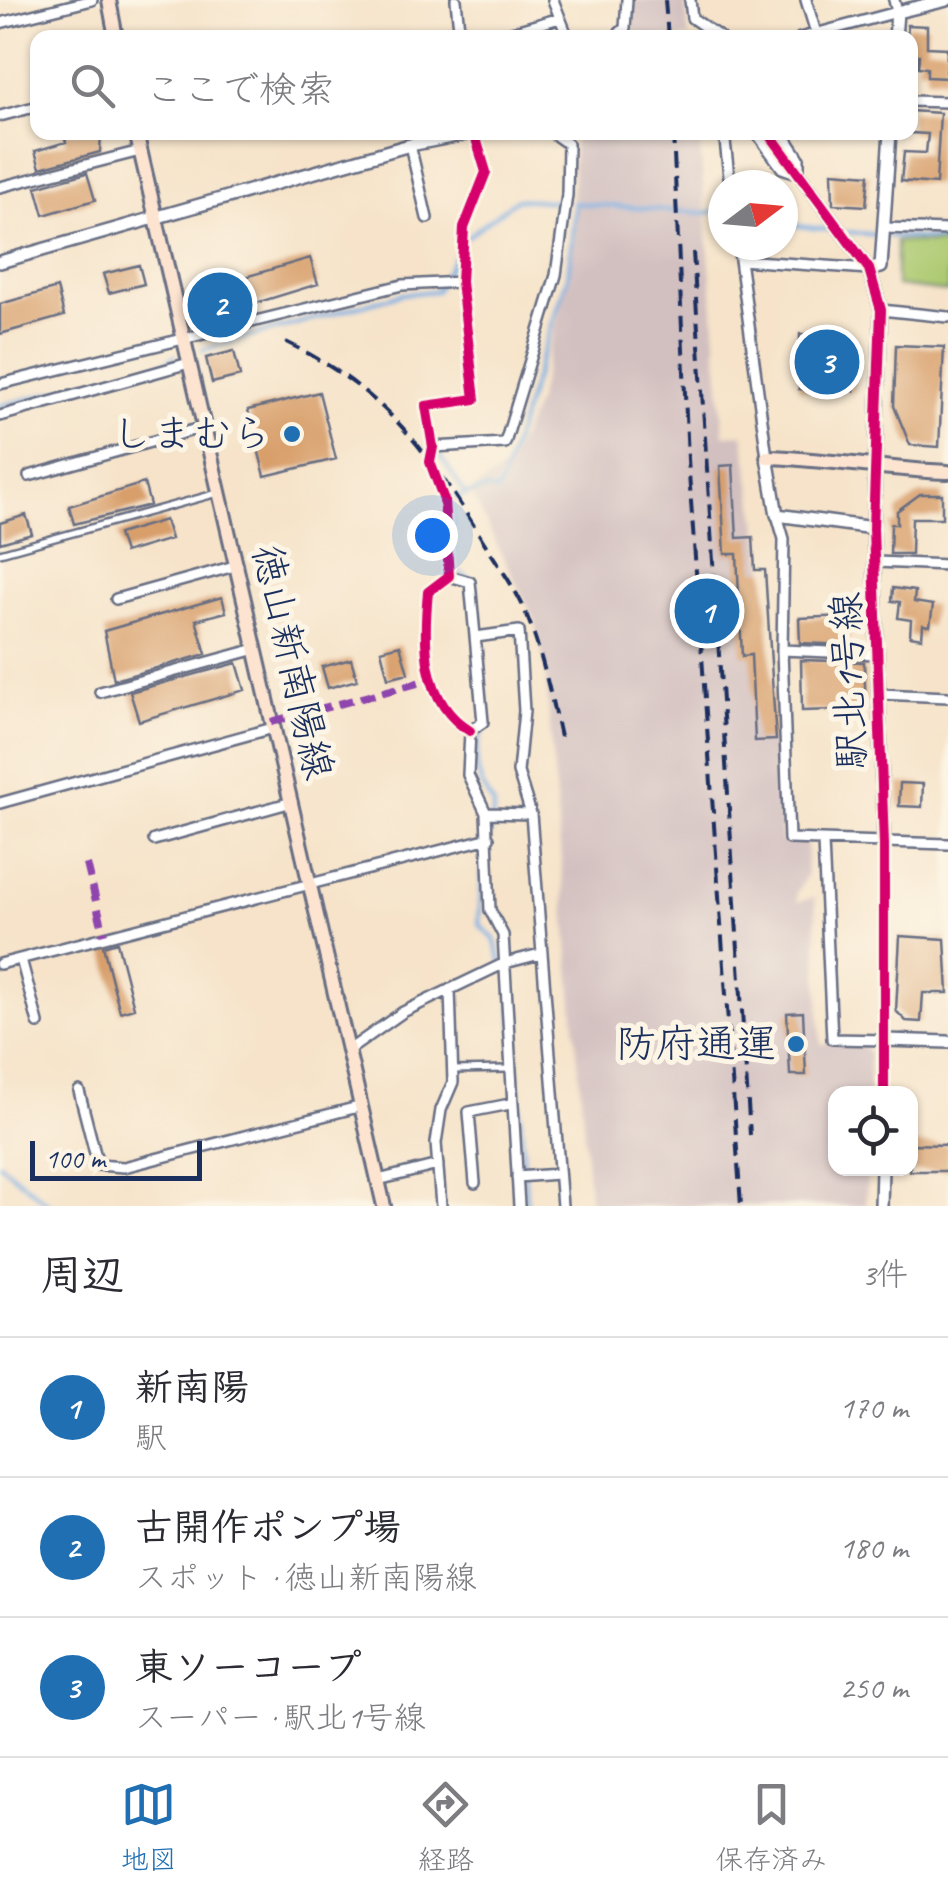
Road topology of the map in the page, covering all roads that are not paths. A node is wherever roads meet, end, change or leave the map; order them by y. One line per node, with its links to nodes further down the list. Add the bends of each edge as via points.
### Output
1 (92, 0): 11 (street)
2 (109, 0): 12 (main road)
3 (456, 0): 13 (street)
4 (553, 0): 10 (street)
5 (627, 0): 16 (street)
6 (690, 0): 17 (street, via 692,18)
7 (806, 0): 18 (street)
8 (947, 0): 9 (street)
9 (896, 6): 19 (street)
10 (560, 18): 14 (street); 15 (street)
11 (0, 23)
12 (115, 30)
13 (459, 30)
14 (519, 30)
15 (565, 30)
16 (622, 30)
17 (709, 30)
18 (815, 30)
19 (822, 30)
20 (918, 101): 21 (street)
21 (948, 102)
22 (30, 108): 23 (street)
23 (0, 116)
24 (138, 140): 34 (main road, 徳山新南陽線)
25 (437, 140): 33 (street)
26 (477, 140): 47 (street, via 486,172 464,228)
27 (562, 140): 55 (street, via 568,144 556,274 505,444)
28 (725, 140): 35 (street)
29 (762, 140): 36 (street)
30 (774, 140): 37 (street)
31 (787, 140): 38 (street, via 799,158)
32 (890, 140): 42 (street)
33 (410, 145): 40 (street); 41 (street)
34 (140, 151): 39 (street); 40 (main road, 徳山新南陽線)
35 (728, 170)
36 (787, 170)
37 (795, 170)
38 (798, 174): 46 (street)
39 (0, 187)
40 (156, 218): 45 (street); 50 (main road, 徳山新南陽線)
41 (427, 218)
42 (886, 228): 43 (street); 46 (street, via 881,268)
43 (948, 230)
44 (740, 260): 46 (street); 56 (street)
45 (0, 262)
46 (869, 269): 48 (street, 駅北1号線)
47 (461, 282): 50 (street, via 402,285); 55 (street, via 475,399 426,406)
48 (881, 310): 49 (street); 57 (street, 駅北1号線)
49 (948, 317)
50 (184, 338): 51 (main road, 徳山新南陽線); 52 (street)
51 (189, 364): 53 (street); 54 (main road, 徳山新南陽線)
52 (0, 384)
53 (0, 416)
54 (204, 427): 59 (street); 60 (main road, 徳山新南陽線)
55 (433, 446): 67 (street)
56 (767, 457): 57 (main road, via 847,460); 61 (street)
57 (874, 469): 58 (main road); 62 (street, 駅北1号線)
58 (948, 472)
59 (29, 476)
60 (220, 492): 63 (lane); 65 (main road, 徳山新南陽線)
61 (777, 515): 62 (street); 71 (street, via 784,538)
62 (873, 528): 64 (street, 駅北1号線)
63 (0, 553)
64 (876, 562): 66 (street); 72 (street, 駅北1号線)
65 (238, 565): 68 (street); 70 (main road, 徳山新南陽線)
66 (948, 565)
67 (449, 576): 69 (street, via 470,582); 77 (street, via 428,592 429,680 455,722)
68 (116, 599)
69 (476, 636): 77 (street, via 483,722); 81 (street, via 519,631 524,711 518,772)
70 (256, 648): 73 (street); 76 (main road, 徳山新南陽線)
71 (782, 650): 72 (street); 84 (street, via 789,839)
72 (878, 654): 74 (street, 駅北1号線)
73 (100, 692)
74 (880, 694): 75 (street); 85 (street, 駅北1号線)
75 (948, 697)
76 (273, 728): 78 (street); 79 (main road, 徳山新南陽線)
77 (470, 731): 80 (street, via 468,775)
78 (0, 802)
79 (292, 802): 83 (street); 87 (main road, 徳山新南陽線)
80 (486, 812): 81 (street); 82 (street)
81 (530, 814): 88 (street)
82 (488, 838): 87 (street); 90 (street, via 490,910 502,935)
83 (154, 840)
84 (822, 842): 85 (street); 94 (street, via 832,1039)
85 (884, 844): 86 (street); 94 (street, 駅北1号線)
86 (948, 844)
87 (310, 883): 89 (street); 96 (main road, 徳山新南陽線)
88 (540, 954): 90 (street); 104 (street)
89 (21, 959): 91 (street); 93 (street)
90 (504, 963): 92 (street); 97 (street)
91 (0, 964)
92 (450, 989): 96 (street); 98 (street)
93 (38, 1023)
94 (886, 1040): 95 (street); 99 (street, 駅北1号線)
95 (948, 1042)
96 (349, 1050): 102 (main road, 徳山新南陽線)
97 (509, 1069): 98 (lane); 101 (street)
98 (451, 1070): 103 (street, via 436,1142)
99 (884, 1086)
100 (79, 1091): 102 (street, via 98,1165 124,1167)
101 (510, 1104): 106 (street); 108 (street, via 469,1112)
102 (362, 1106): 107 (main road, 徳山新南陽線)
103 (438, 1165): 107 (street); 110 (street)
104 (558, 1174): 106 (street); 112 (street)
105 (882, 1176): 113 (street)
106 (517, 1177): 111 (street)
107 (378, 1180): 109 (main road, 徳山新南陽線)
108 (475, 1182)
109 (384, 1206)
110 (442, 1206)
111 (520, 1206)
112 (562, 1206)
113 (881, 1206)

